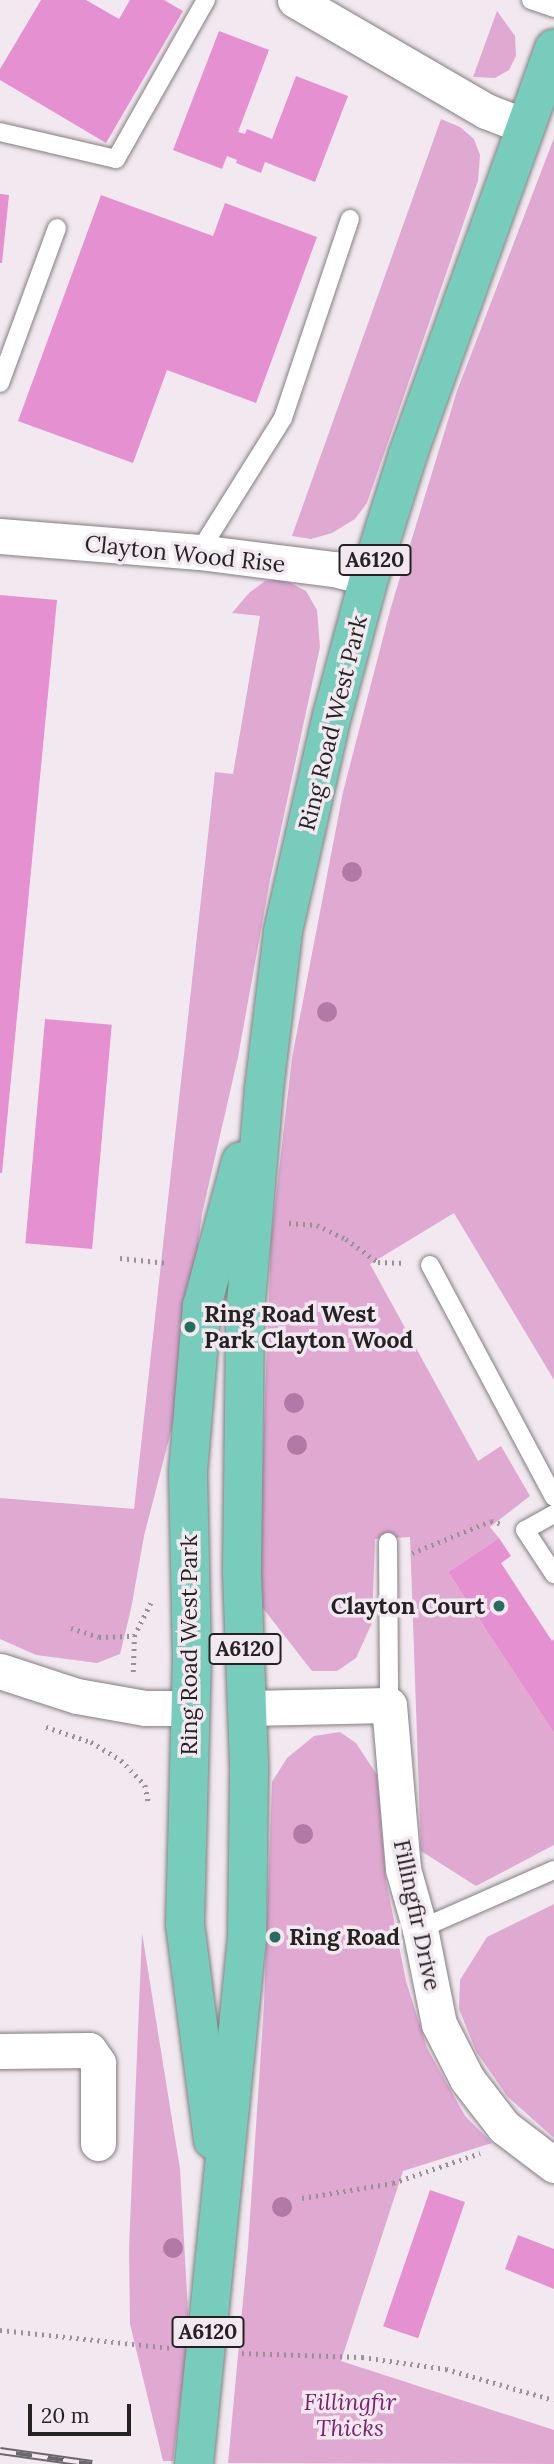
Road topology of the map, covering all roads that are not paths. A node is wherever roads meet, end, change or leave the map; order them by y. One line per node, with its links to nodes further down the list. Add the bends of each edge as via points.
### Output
1 (206, 0): 7 (lane, via 116,159)
2 (295, 0): 6 (street, via 486,111)
3 (531, 0): 4 (lane)
4 (554, 8)
5 (554, 49): 6 (highway, Ring Road West Park / A6120)
6 (524, 126): 13 (highway, Ring Road West Park / A6120)
7 (0, 132)
8 (350, 219): 12 (lane, via 283,418)
9 (57, 228): 10 (lane)
10 (0, 383)
11 (0, 536): 12 (street, Clayton Wood Rise)
12 (199, 552): 13 (street, Clayton Wood Rise, via 334,569)
13 (369, 578): 14 (highway, Ring Road West Park / A6120, via 331,716 284,930)
14 (264, 1089): 16 (highway, Ring Road West Park / A6120, via 245,1314); 23 (highway, Ring Road West Park / A6120, via 202,1306 188,1472)
15 (430, 1265): 17 (lane)
16 (243, 1482): 23 (highway, A6120, via 226,1549 222,1676); 24 (highway, Ring Road West Park / A6120)
17 (554, 1497)
18 (554, 1514): 20 (lane, via 525,1530)
19 (388, 1542): 22 (lane, Fillingfir Drive)
20 (554, 1574)
21 (0, 1671): 23 (street, via 77,1696 145,1708)
22 (389, 1704): 24 (street); 27 (street, Fillingfir Drive, via 403,1869)
23 (191, 1708): 24 (highway); 26 (highway, Ring Road West Park / A6120)
24 (248, 1708): 26 (highway, via 214,1755 212,1861); 31 (highway, Ring Road West Park / A6120, via 247,1938)
25 (554, 1870): 27 (lane)
26 (185, 1924): 31 (highway, Ring Road West Park / A6120)
27 (420, 1929): 30 (street, Fillingfir Drive, via 439,2024 467,2080 504,2127)
28 (0, 2051): 29 (street, via 89,2050 98,2063)
29 (98, 2143)
30 (554, 2165)
31 (222, 2208): 32 (highway, Ring Road West Park / A6120)
32 (194, 2460)

